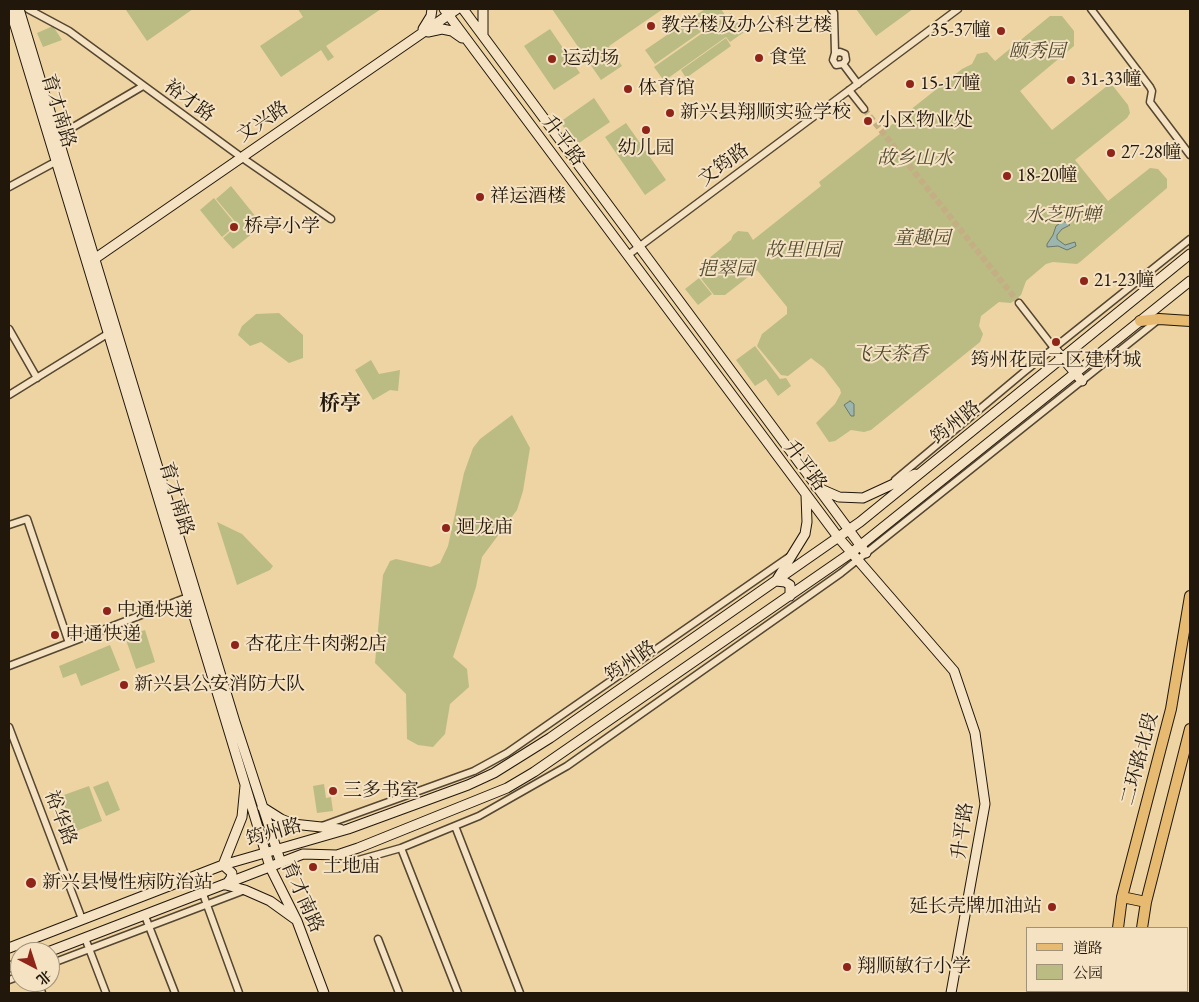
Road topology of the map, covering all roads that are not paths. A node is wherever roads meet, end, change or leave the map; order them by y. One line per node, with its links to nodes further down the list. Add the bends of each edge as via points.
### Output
1 (10, 9): 22 (street, 育才南路)
2 (19, 9): 19 (street, 育才南路)
3 (28, 9): 16 (street, 裕才路, via 69,31)
4 (432, 9): 12 (street)
5 (457, 9): 11 (street, 文兴路)
6 (463, 9): 13 (street, 升平路)
7 (483, 9): 13 (street)
8 (830, 9): 15 (street, via 834,13 835,53 832,58 834,63 843,64)
9 (958, 9): 15 (street, 文筠路)
10 (1091, 9): 20 (street, via 1150,87 1150,102)
11 (446, 12): 12 (street, 文兴路); 14 (street, 升平路)
12 (418, 36): 14 (street, via 442,29 452,31); 21 (street, 文兴路)
13 (484, 37): 26 (street, 升平路)
14 (470, 44): 28 (street, 升平路)
15 (858, 84): 17 (street, 文筠路)
16 (143, 86): 19 (street); 21 (street, 裕才路)
17 (849, 90): 18 (street); 26 (street, 文筠路)
18 (864, 109)
19 (58, 136): 29 (street, 育才南路)
20 (1190, 155)
21 (241, 157): 24 (street, 裕才路); 29 (street, 文兴路)
22 (57, 161): 23 (street); 29 (street, 育才南路)
23 (9, 187)
24 (331, 219)
25 (1190, 239): 37 (street)
26 (640, 246): 28 (street, 文筠路); 45 (street, 升平路)
27 (1190, 254): 38 (street, 筠州路)
28 (628, 256): 46 (street, 升平路)
29 (91, 261): 36 (street, 育才南路); 62 (street, 育才南路)
30 (1190, 281): 33 (street, 筠州路)
31 (1019, 303): 37 (street)
32 (1159, 319): 33 (main road); 34 (main road); 41 (street)
33 (1140, 321): 39 (street, 筠州路)
34 (1190, 322)
35 (9, 329): 40 (street)
36 (109, 333): 40 (street); 56 (street, 育才南路)
37 (1054, 348): 38 (street); 44 (street)
38 (1062, 357): 39 (street); 43 (street, 筠州路)
39 (1076, 373): 41 (street); 50 (street, 筠州路)
40 (38, 378): 42 (street)
41 (1082, 381): 50 (street)
42 (9, 396)
43 (925, 470): 44 (street); 48 (street, 筠州路)
44 (891, 484): 45 (street, via 863,498 851,499)
45 (815, 487): 48 (street, 升平路)
46 (806, 494): 49 (street, 升平路); 51 (street, via 805,534)
47 (9, 525): 57 (street, via 26,518)
48 (848, 530): 49 (street, 筠州路); 50 (street, 升平路)
49 (838, 537): 52 (street, 升平路); 53 (street, 筠州路)
50 (863, 549): 52 (street, 筠州路)
51 (790, 557): 53 (street); 64 (street, via 507,753 474,771)
52 (854, 557): 54 (street, 筠州路); 63 (street, via 567,766 479,816); 98 (street, 升平路, via 954,671 975,733 985,804)
53 (776, 581): 54 (street, via 790,585); 65 (street, 筠州路, via 494,774)
54 (790, 596): 69 (street, 筠州路, via 507,788)
55 (1190, 596): 76 (main road, 二环路北段, via 1171,709)
56 (188, 597): 57 (street); 61 (street, 育才南路)
57 (69, 643): 58 (street)
58 (9, 666)
59 (9, 727): 80 (street, 裕华路)
60 (1190, 729): 77 (main road)
61 (245, 781): 68 (street, 育才南路); 71 (street, via 242,817)
62 (262, 807): 64 (street, via 293,824); 67 (street, 育才南路)
63 (455, 826): 66 (street); 97 (street)
64 (319, 828): 65 (street)
65 (348, 829): 67 (street, 筠州路)
66 (401, 848): 69 (street, via 355,861); 96 (street)
67 (277, 850): 68 (street, 筠州路); 70 (street, 育才南路)
68 (266, 853): 71 (street, 筠州路); 72 (street, 育才南路)
69 (337, 855): 70 (street, 筠州路, via 303,854)
70 (281, 863): 72 (street, 筠州路)
71 (223, 865): 73 (street, via 232,873); 80 (street, 筠州路)
72 (270, 868): 73 (street, 筠州路); 81 (street, 育才南路)
73 (226, 885): 74 (street); 75 (street, 筠州路)
74 (245, 890): 78 (street); 81 (street, via 276,904)
75 (203, 894): 78 (street); 79 (street, 筠州路)
76 (1122, 897): 77 (main road); 83 (main road, 二环路北段)
77 (1146, 902): 84 (main road)
78 (207, 905): 82 (street); 93 (street)
79 (145, 916): 82 (street); 85 (street, 筠州路)
80 (82, 919): 88 (street, 筠州路)
81 (297, 921): 94 (street, 育才南路)
82 (149, 926): 89 (street); 92 (street)
83 (1118, 927)
84 (1142, 927)
85 (85, 938): 87 (street, 筠州路); 89 (street)
86 (378, 938): 95 (street)
87 (60, 947)
88 (9, 948)
89 (90, 949): 90 (street); 91 (street)
90 (60, 960)
91 (106, 993)
92 (175, 993)
93 (240, 993)
94 (324, 993)
95 (399, 993)
96 (458, 993)
97 (520, 993)
98 (952, 993)

